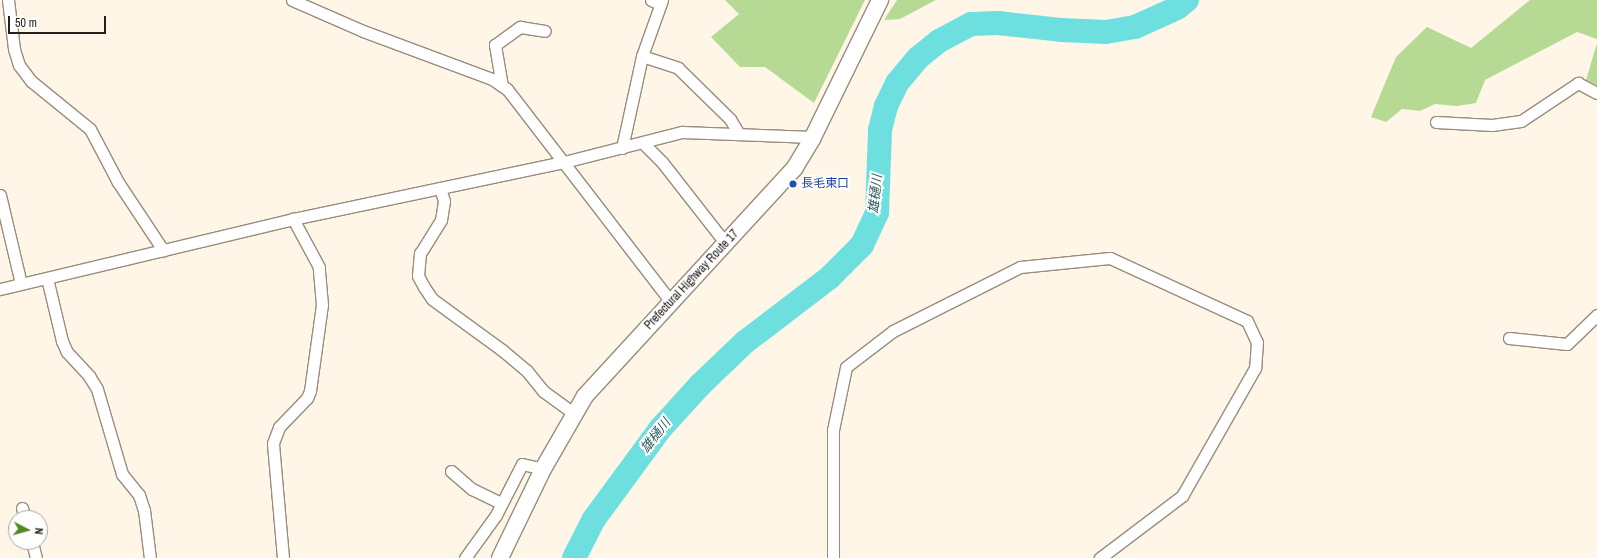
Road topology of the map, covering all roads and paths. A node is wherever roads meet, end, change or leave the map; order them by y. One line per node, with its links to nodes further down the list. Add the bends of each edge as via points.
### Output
1 (8, 0): 19 (street, via 14,50 19,65 31,81 90,129 118,182)
2 (292, 0): 7 (street, via 363,31 492,78)
3 (880, 0): 11 (main road, Prefectural Highway Route 17)
4 (658, 1): 6 (street)
5 (545, 31): 7 (street, via 520,27 495,45)
6 (642, 56): 10 (street, via 678,68 730,118); 13 (street)
7 (502, 86): 14 (street)
8 (1597, 93): 9 (street, via 1578,84 1521,121 1492,125)
9 (1436, 122)
10 (739, 134): 11 (street); 12 (street, via 682,132)
11 (813, 137): 18 (main road, Prefectural Highway Route 17, via 794,169 778,189)
12 (643, 143): 13 (street); 18 (street, via 662,162)
13 (622, 148): 14 (street)
14 (564, 162): 15 (street); 23 (street)
15 (440, 188): 17 (street); 26 (street, via 444,201 441,220 420,253 418,276 424,287 432,299 502,350 527,371 543,391)
16 (0, 195): 21 (street)
17 (294, 219): 19 (street); 31 (street, via 319,268 322,305 310,391 307,398 279,427 273,443)
18 (726, 244): 23 (main road, Prefectural Highway Route 17)
19 (163, 250): 20 (street)
20 (47, 278): 21 (street); 30 (street, via 62,341 67,352 89,376 97,390 122,474 139,495 144,510)
21 (21, 284): 22 (street)
22 (0, 289)
23 (671, 302): 26 (main road, Prefectural Highway Route 17, via 616,360)
24 (1597, 315): 25 (street, via 1567,344)
25 (1509, 338)
26 (573, 413): 27 (main road, Prefectural Highway Route 17)
27 (543, 469): 29 (street, via 522,464); 33 (main road, Prefectural Highway Route 17)
28 (451, 471): 29 (street, via 472,488)
29 (501, 503): 32 (street, via 496,515)
30 (150, 558)
31 (283, 558)
32 (465, 558)
33 (500, 558)
34 (833, 558): 35 (street, via 833,430 846,367 893,331 1020,267 1110,258 1248,321 1257,342 1255,368 1182,496)
35 (1100, 558)

